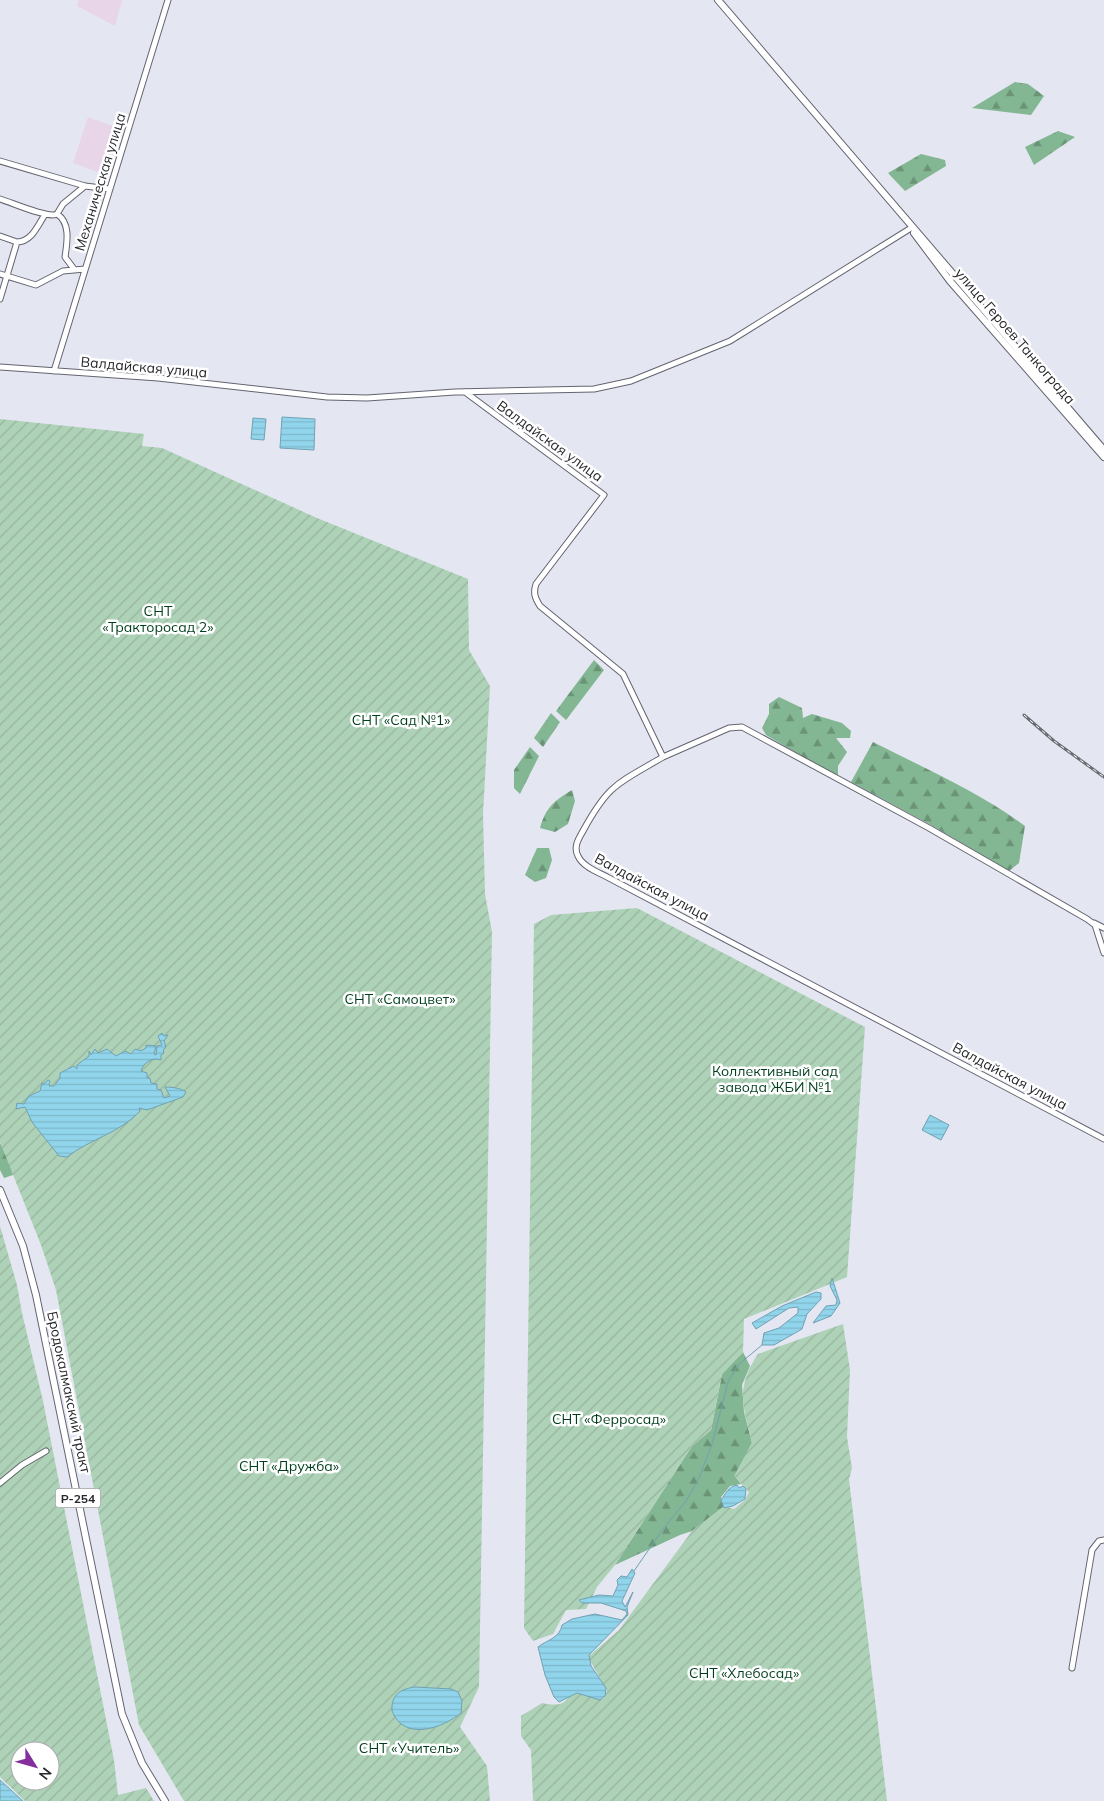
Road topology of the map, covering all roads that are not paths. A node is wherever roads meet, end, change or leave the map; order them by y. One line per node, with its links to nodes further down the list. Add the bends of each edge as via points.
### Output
1 (168, 0): 5 (street, Механическая улица)
2 (718, 0): 9 (main road, улица Героев Танкограда)
3 (0, 161): 4 (street)
4 (85, 186): 5 (street); 7 (street, via 63,204)
5 (110, 189): 12 (street, Механическая улица)
6 (0, 199): 8 (street)
7 (57, 214): 8 (street); 13 (street, via 68,234 65,257)
8 (44, 216): 11 (street, via 28,239)
9 (911, 228): 19 (street, Валдайская улица, via 730,341 632,381 594,389); 20 (main road, улица Героев Танкограда); 21 (main road, улица Героев Танкограда, via 950,281)
10 (0, 236): 11 (street)
11 (17, 242): 15 (street)
12 (85, 268): 13 (street); 18 (street, Механическая улица)
13 (74, 269): 15 (street, via 54,274 36,285)
14 (0, 274): 15 (street)
15 (7, 276): 16 (street)
16 (0, 299)
17 (0, 367): 18 (street, Валдайская улица)
18 (54, 371): 19 (street, Валдайская улица, via 158,378 327,397)
19 (465, 392): 22 (street, Валдайская улица, via 604,495 536,584 534,591 540,606 623,674)
20 (1104, 450)
21 (1104, 458)
22 (663, 757): 23 (street, via 729,728 742,727); 26 (street, Валдайская улица, via 613,786 596,806 576,846 578,858 584,864)
23 (1087, 919): 24 (street); 25 (street, via 1095,925)
24 (1104, 928)
25 (1104, 953)
26 (1104, 1139)
27 (0, 1190): 32 (main road, Бродокалмакский тракт / Р-254, via 23,1246 36,1295 122,1714 142,1763)
28 (46, 1451): 29 (street)
29 (0, 1482)
30 (1104, 1540): 31 (street, via 1092,1550)
31 (1072, 1668)
32 (165, 1801)

